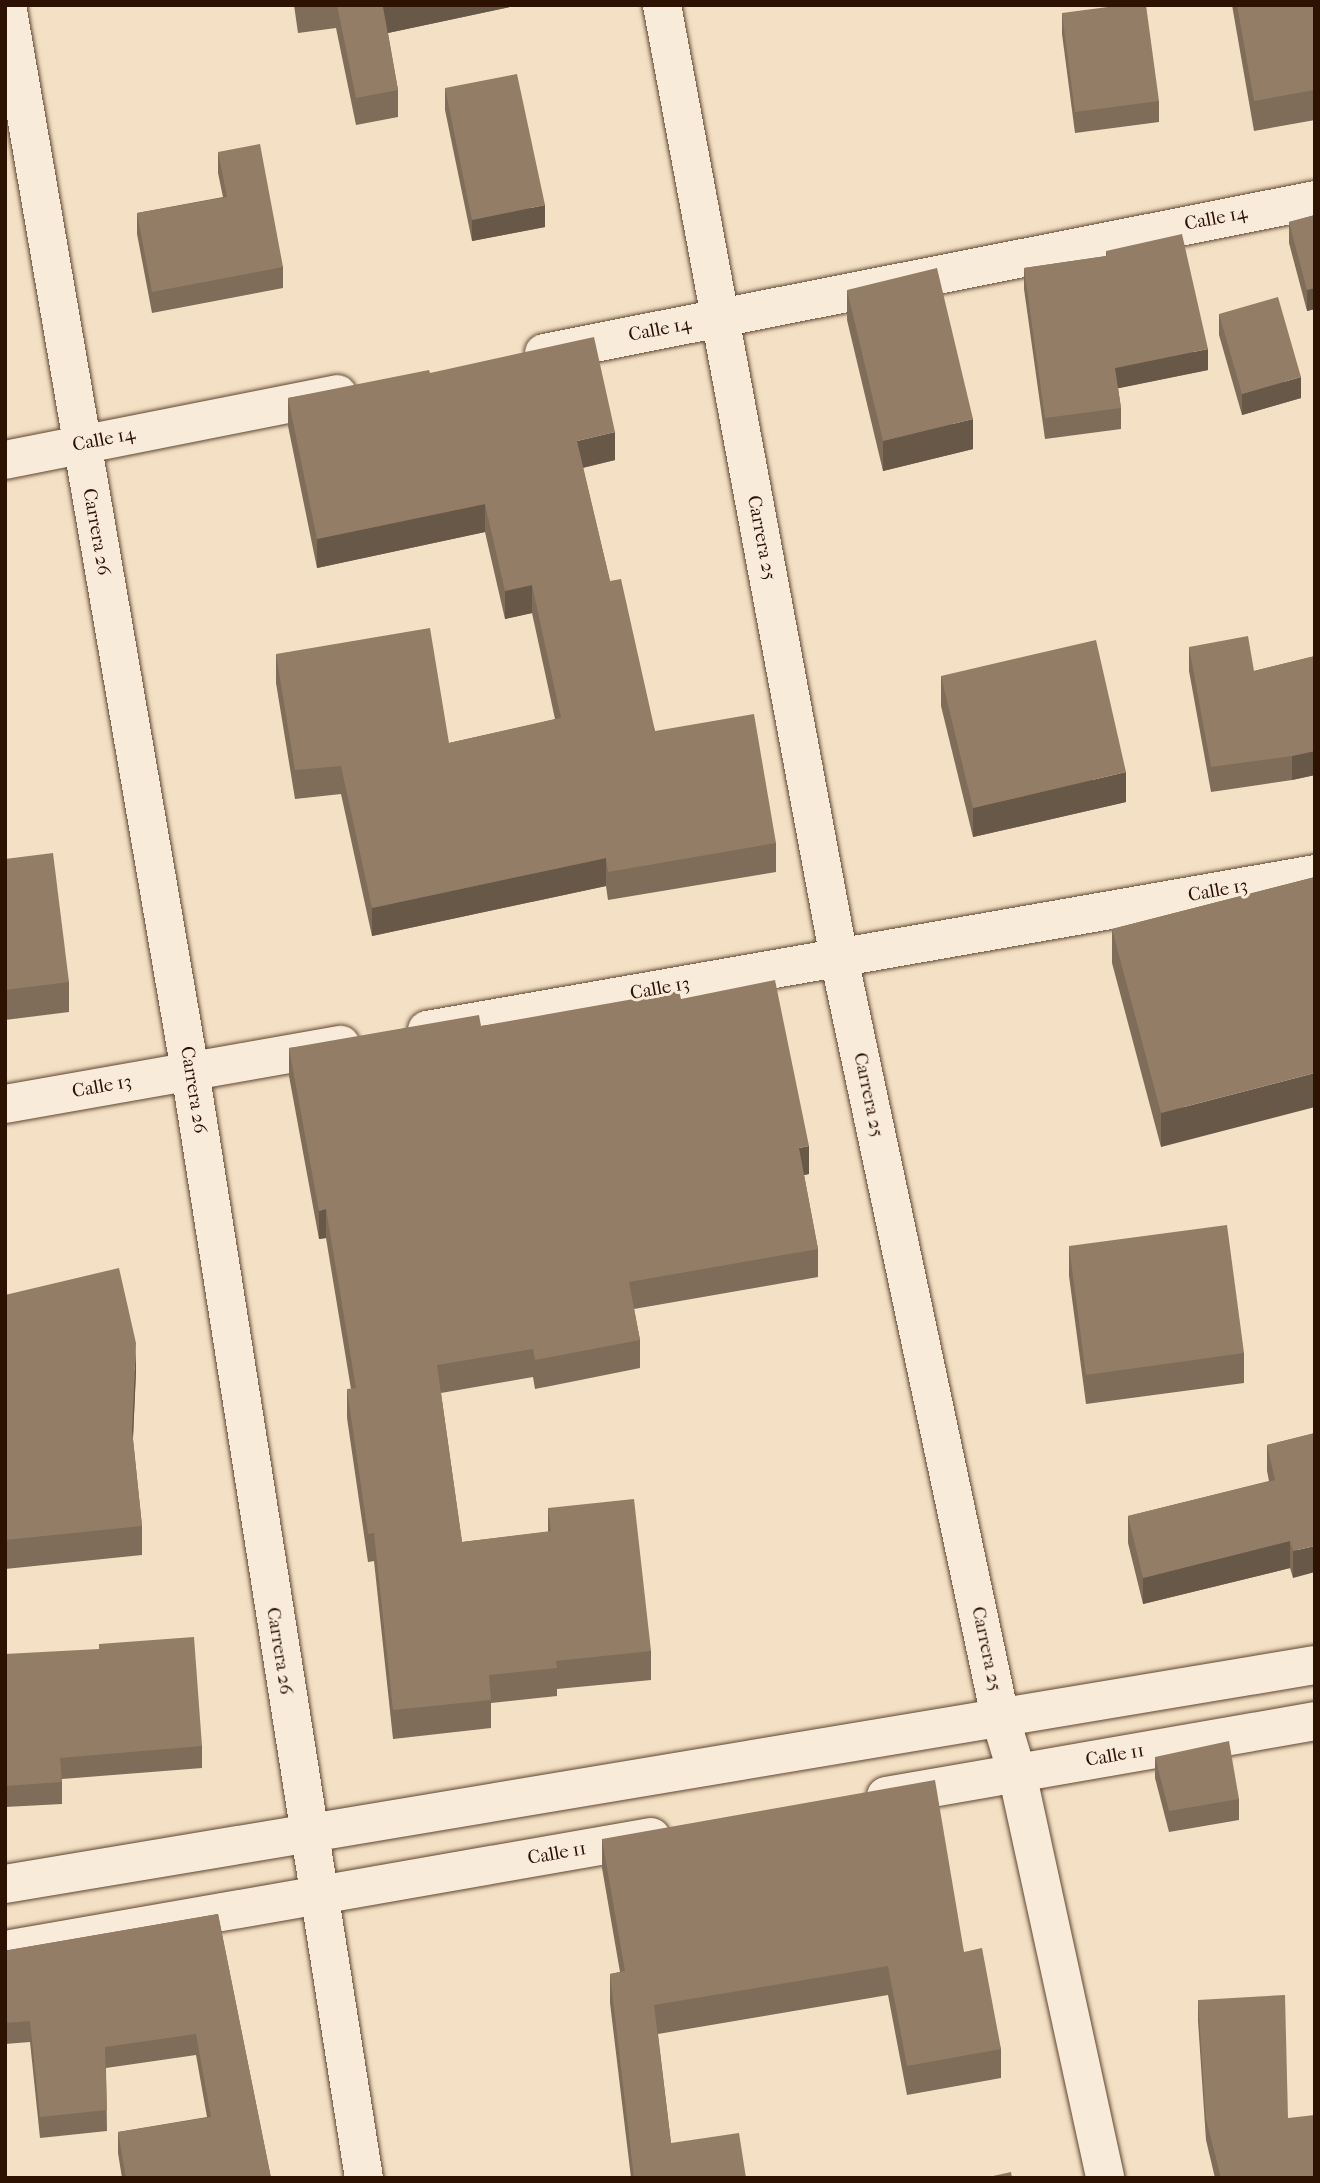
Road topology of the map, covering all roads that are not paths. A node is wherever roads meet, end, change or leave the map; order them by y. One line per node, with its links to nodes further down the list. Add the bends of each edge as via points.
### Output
1 (7, 5): 7 (street, Carrera 26)
2 (662, 5): 4 (street, Carrera 25)
3 (1315, 200): 4 (street, Calle 14)
4 (720, 318): 5 (street, Calle 14); 10 (street, Carrera 25)
5 (503, 361)
6 (380, 385): 7 (street, Calle 14)
7 (81, 444): 8 (street, Calle 14); 11 (street, Carrera 26)
8 (5, 460)
9 (1315, 874): 10 (street, Calle 13)
10 (839, 958): 11 (street, Calle 13); 14 (street, Carrera 25)
11 (190, 1071): 12 (street, Calle 13); 19 (street, Carrera 26)
12 (5, 1104)
13 (1315, 1665): 14 (street)
14 (1000, 1717): 16 (street, Carrera 25); 19 (street)
15 (1315, 1721): 16 (street, Calle 11)
16 (1017, 1773): 17 (street, Calle 11); 24 (street, Carrera 25)
17 (853, 1802)
18 (689, 1831): 21 (street, Calle 11)
19 (307, 1833): 20 (street); 21 (street, Carrera 26)
20 (5, 1884)
21 (319, 1896): 22 (street, Calle 11); 23 (street, Carrera 26)
22 (5, 1950)
23 (364, 2178)
24 (1105, 2178)

